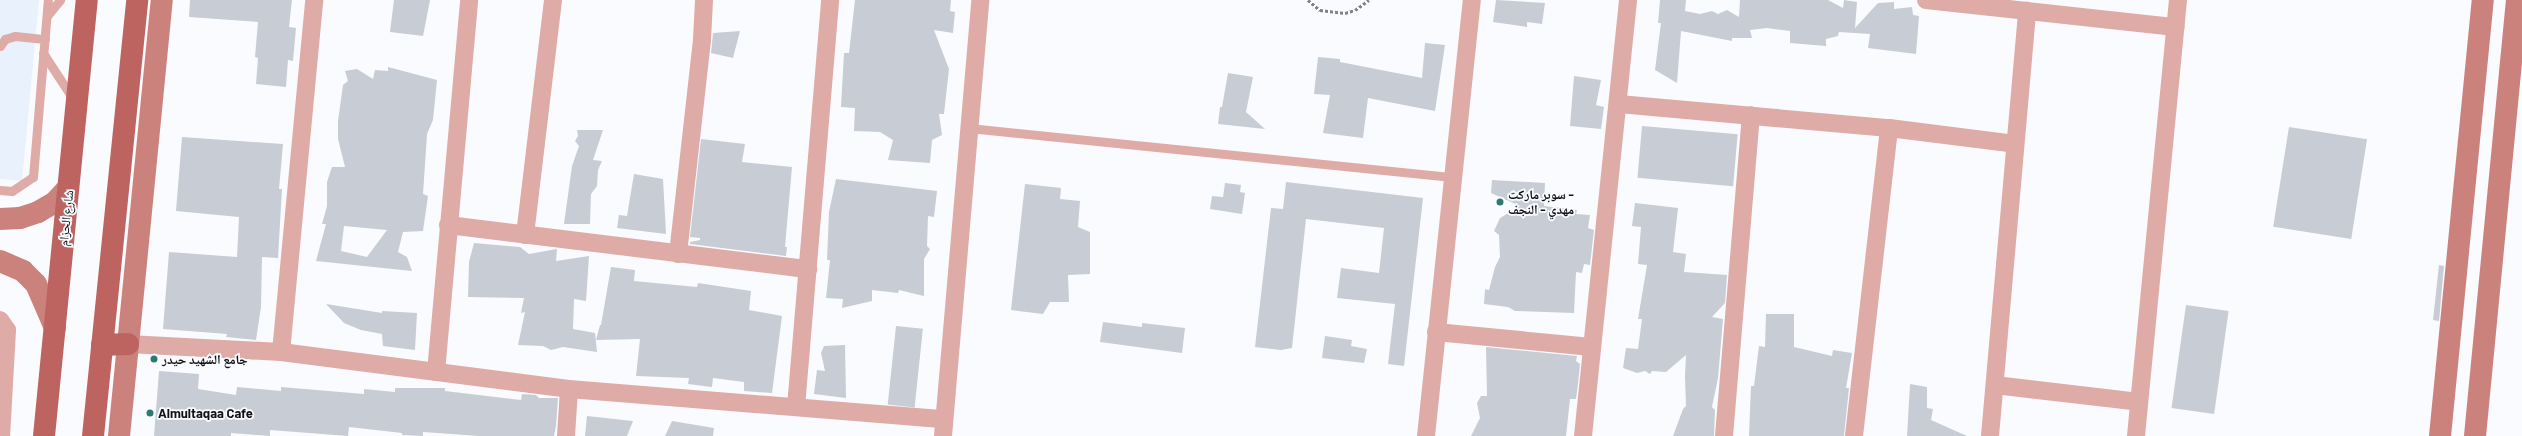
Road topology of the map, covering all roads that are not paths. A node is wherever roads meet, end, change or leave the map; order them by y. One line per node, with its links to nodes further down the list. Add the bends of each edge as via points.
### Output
1 (48, 0): 19 (lane)
2 (60, 0): 19 (lane)
3 (87, 0): 24 (main road, شارع الحزام)
4 (137, 0): 43 (main road)
5 (162, 0): 42 (street)
6 (314, 0): 46 (street)
7 (469, 0): 34 (street)
8 (553, 0): 35 (street)
9 (704, 0): 36 (street)
10 (830, 0): 38 (street)
11 (980, 0): 27 (street)
12 (1472, 0): 30 (street)
13 (1628, 0): 25 (street)
14 (1926, 0): 18 (street)
15 (2178, 0): 20 (street)
16 (2483, 0): 45 (street)
17 (2517, 0): 47 (street)
18 (2027, 11): 20 (street); 29 (street)
19 (47, 16): 21 (lane)
20 (2176, 27): 51 (street)
21 (45, 39): 22 (lane, via 15,36 4,40); 23 (lane)
22 (0, 46)
23 (43, 53): 24 (lane); 32 (lane, via 33,177 12,191)
24 (77, 104): 31 (main road, شارع الحزام)
25 (1619, 104): 26 (street); 44 (street)
26 (1751, 116): 28 (street); 61 (street)
27 (969, 128): 30 (lane); 53 (street)
28 (1889, 128): 29 (street); 62 (street)
29 (2015, 144): 49 (street)
30 (1453, 177): 41 (street)
31 (68, 188): 33 (street, via 55,202 38,212 20,218); 40 (main road, شارع الحزام)
32 (0, 190)
33 (0, 219)
34 (448, 225): 35 (street); 48 (street)
35 (525, 235): 36 (street)
36 (678, 254): 38 (street)
37 (0, 261): 40 (street, via 23,271 36,284)
38 (808, 269): 52 (street)
39 (0, 320): 54 (street, via 7,330)
40 (55, 328): 55 (main road, شارع الحزام)
41 (1436, 332): 44 (street); 59 (street)
42 (128, 344): 43 (main road); 46 (street); 57 (street)
43 (102, 345): 56 (main road)
44 (1591, 347): 60 (street)
45 (2448, 350): 47 (street); 65 (street)
46 (281, 352): 48 (street)
47 (2483, 354): 66 (street)
48 (436, 372): 50 (street)
49 (1995, 384): 51 (street); 63 (street)
50 (570, 389): 52 (street); 58 (street)
51 (2139, 402): 64 (street)
52 (796, 407): 53 (street)
53 (943, 428)
54 (1, 436)
55 (44, 436)
56 (93, 436)
57 (119, 436)
58 (566, 436)
59 (1426, 436)
60 (1583, 436)
61 (1724, 436)
62 (1854, 436)
63 (1990, 436)
64 (2136, 436)
65 (2440, 436)
66 (2475, 436)

